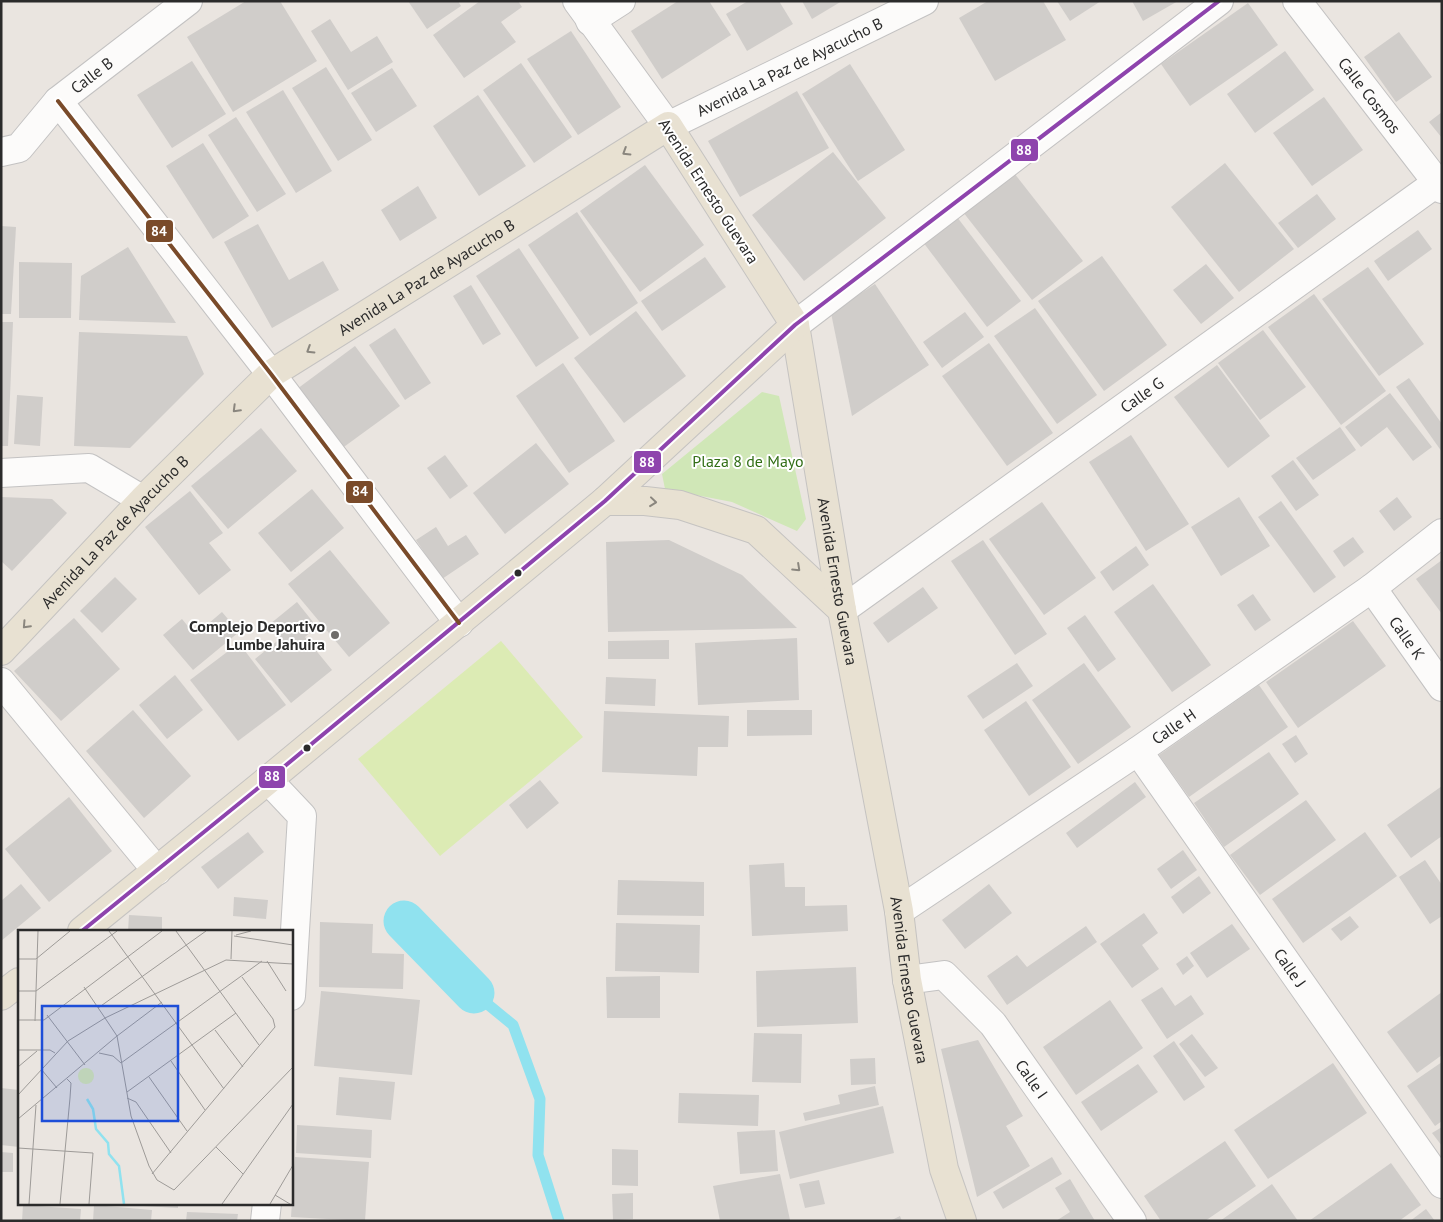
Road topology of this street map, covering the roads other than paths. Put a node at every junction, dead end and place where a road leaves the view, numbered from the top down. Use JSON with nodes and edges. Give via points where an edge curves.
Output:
{"nodes":[{"id":1,"x":188,"y":1,"type":"edge"},
{"id":2,"x":621,"y":1,"type":"edge"},
{"id":3,"x":924,"y":1,"type":"edge"},
{"id":4,"x":1219,"y":1,"type":"edge"},
{"id":5,"x":1298,"y":1,"type":"edge"},
{"id":6,"x":584,"y":11,"type":"edge"},
{"id":7,"x":58,"y":101,"type":"junction"},
{"id":8,"x":668,"y":126,"type":"junction"},
{"id":9,"x":1,"y":152,"type":"edge"},
{"id":10,"x":1440,"y":183,"type":"edge"},
{"id":11,"x":795,"y":325,"type":"junction"},
{"id":12,"x":271,"y":374,"type":"junction"},
{"id":13,"x":1,"y":473,"type":"edge"},
{"id":14,"x":143,"y":500,"type":"junction"},
{"id":15,"x":605,"y":501,"type":"junction"},
{"id":16,"x":1442,"y":534,"type":"edge"},
{"id":17,"x":1372,"y":588,"type":"junction"},
{"id":18,"x":842,"y":610,"type":"junction"},
{"id":19,"x":459,"y":622,"type":"junction"},
{"id":20,"x":1,"y":651,"type":"edge"},
{"id":21,"x":1,"y":682,"type":"edge"},
{"id":22,"x":1442,"y":687,"type":"edge"},
{"id":23,"x":1138,"y":751,"type":"junction"},
{"id":24,"x":268,"y":780,"type":"junction"},
{"id":25,"x":157,"y":871,"type":"junction"},
{"id":26,"x":899,"y":911,"type":"junction"},
{"id":27,"x":83,"y":930,"type":"edge"},
{"id":28,"x":292,"y":980,"type":"edge"},
{"id":29,"x":907,"y":980,"type":"junction"},
{"id":30,"x":18,"y":983,"type":"edge"},
{"id":31,"x":1,"y":996,"type":"edge"},
{"id":32,"x":1442,"y":1184,"type":"edge"},
{"id":33,"x":267,"y":1204,"type":"edge"},
{"id":34,"x":265,"y":1221,"type":"edge"},
{"id":35,"x":962,"y":1221,"type":"edge"},
{"id":36,"x":1132,"y":1221,"type":"edge"}],
"edges":[{"from":1,"to":7,"type":"street","name":"Calle B"},
{"from":2,"to":6,"type":"street"},
{"from":3,"to":8,"type":"street","name":"Avenida La Paz de Ayacucho B"},
{"from":4,"to":11,"type":"street"},
{"from":5,"to":10,"type":"street","name":"Calle Cosmos"},
{"from":6,"to":8,"type":"street","name":"Avenida Ernesto Guevara"},
{"from":7,"to":9,"type":"street","name":"Calle B","via":[[19,148]]},
{"from":7,"to":12,"type":"street"},
{"from":8,"to":11,"type":"main road","name":"Avenida Ernesto Guevara"},
{"from":8,"to":12,"type":"main road","name":"Avenida La Paz de Ayacucho B","one_way":true},
{"from":10,"to":18,"type":"street","name":"Calle G"},
{"from":11,"to":15,"type":"main road"},
{"from":11,"to":18,"type":"main road","name":"Avenida Ernesto Guevara"},
{"from":12,"to":14,"type":"main road","name":"Avenida La Paz de Ayacucho B","one_way":true},
{"from":12,"to":19,"type":"street"},
{"from":13,"to":14,"type":"street","via":[[89,468]]},
{"from":14,"to":20,"type":"main road","name":"Avenida La Paz de Ayacucho B","one_way":true},
{"from":15,"to":18,"type":"main road","one_way":true,"via":[[680,505],[756,530]]},
{"from":15,"to":19,"type":"main road"},
{"from":16,"to":17,"type":"street","name":"Calle H"},
{"from":17,"to":22,"type":"street","name":"Calle K"},
{"from":17,"to":23,"type":"street","name":"Calle H"},
{"from":18,"to":26,"type":"main road","name":"Avenida Ernesto Guevara"},
{"from":19,"to":24,"type":"main road"},
{"from":21,"to":25,"type":"street"},
{"from":23,"to":26,"type":"street","name":"Calle H"},
{"from":23,"to":32,"type":"street","name":"Calle J"},
{"from":24,"to":25,"type":"main road"},
{"from":24,"to":28,"type":"street","via":[[302,816]]},
{"from":25,"to":27,"type":"main road"},
{"from":26,"to":29,"type":"main road","name":"Avenida Ernesto Guevara"},
{"from":29,"to":35,"type":"main road","name":"Avenida Ernesto Guevara","via":[[944,1169]]},
{"from":29,"to":36,"type":"street","name":"Calle I","via":[[944,975],[993,1024]]},
{"from":30,"to":31,"type":"main road"},
{"from":33,"to":34,"type":"street"}]}
